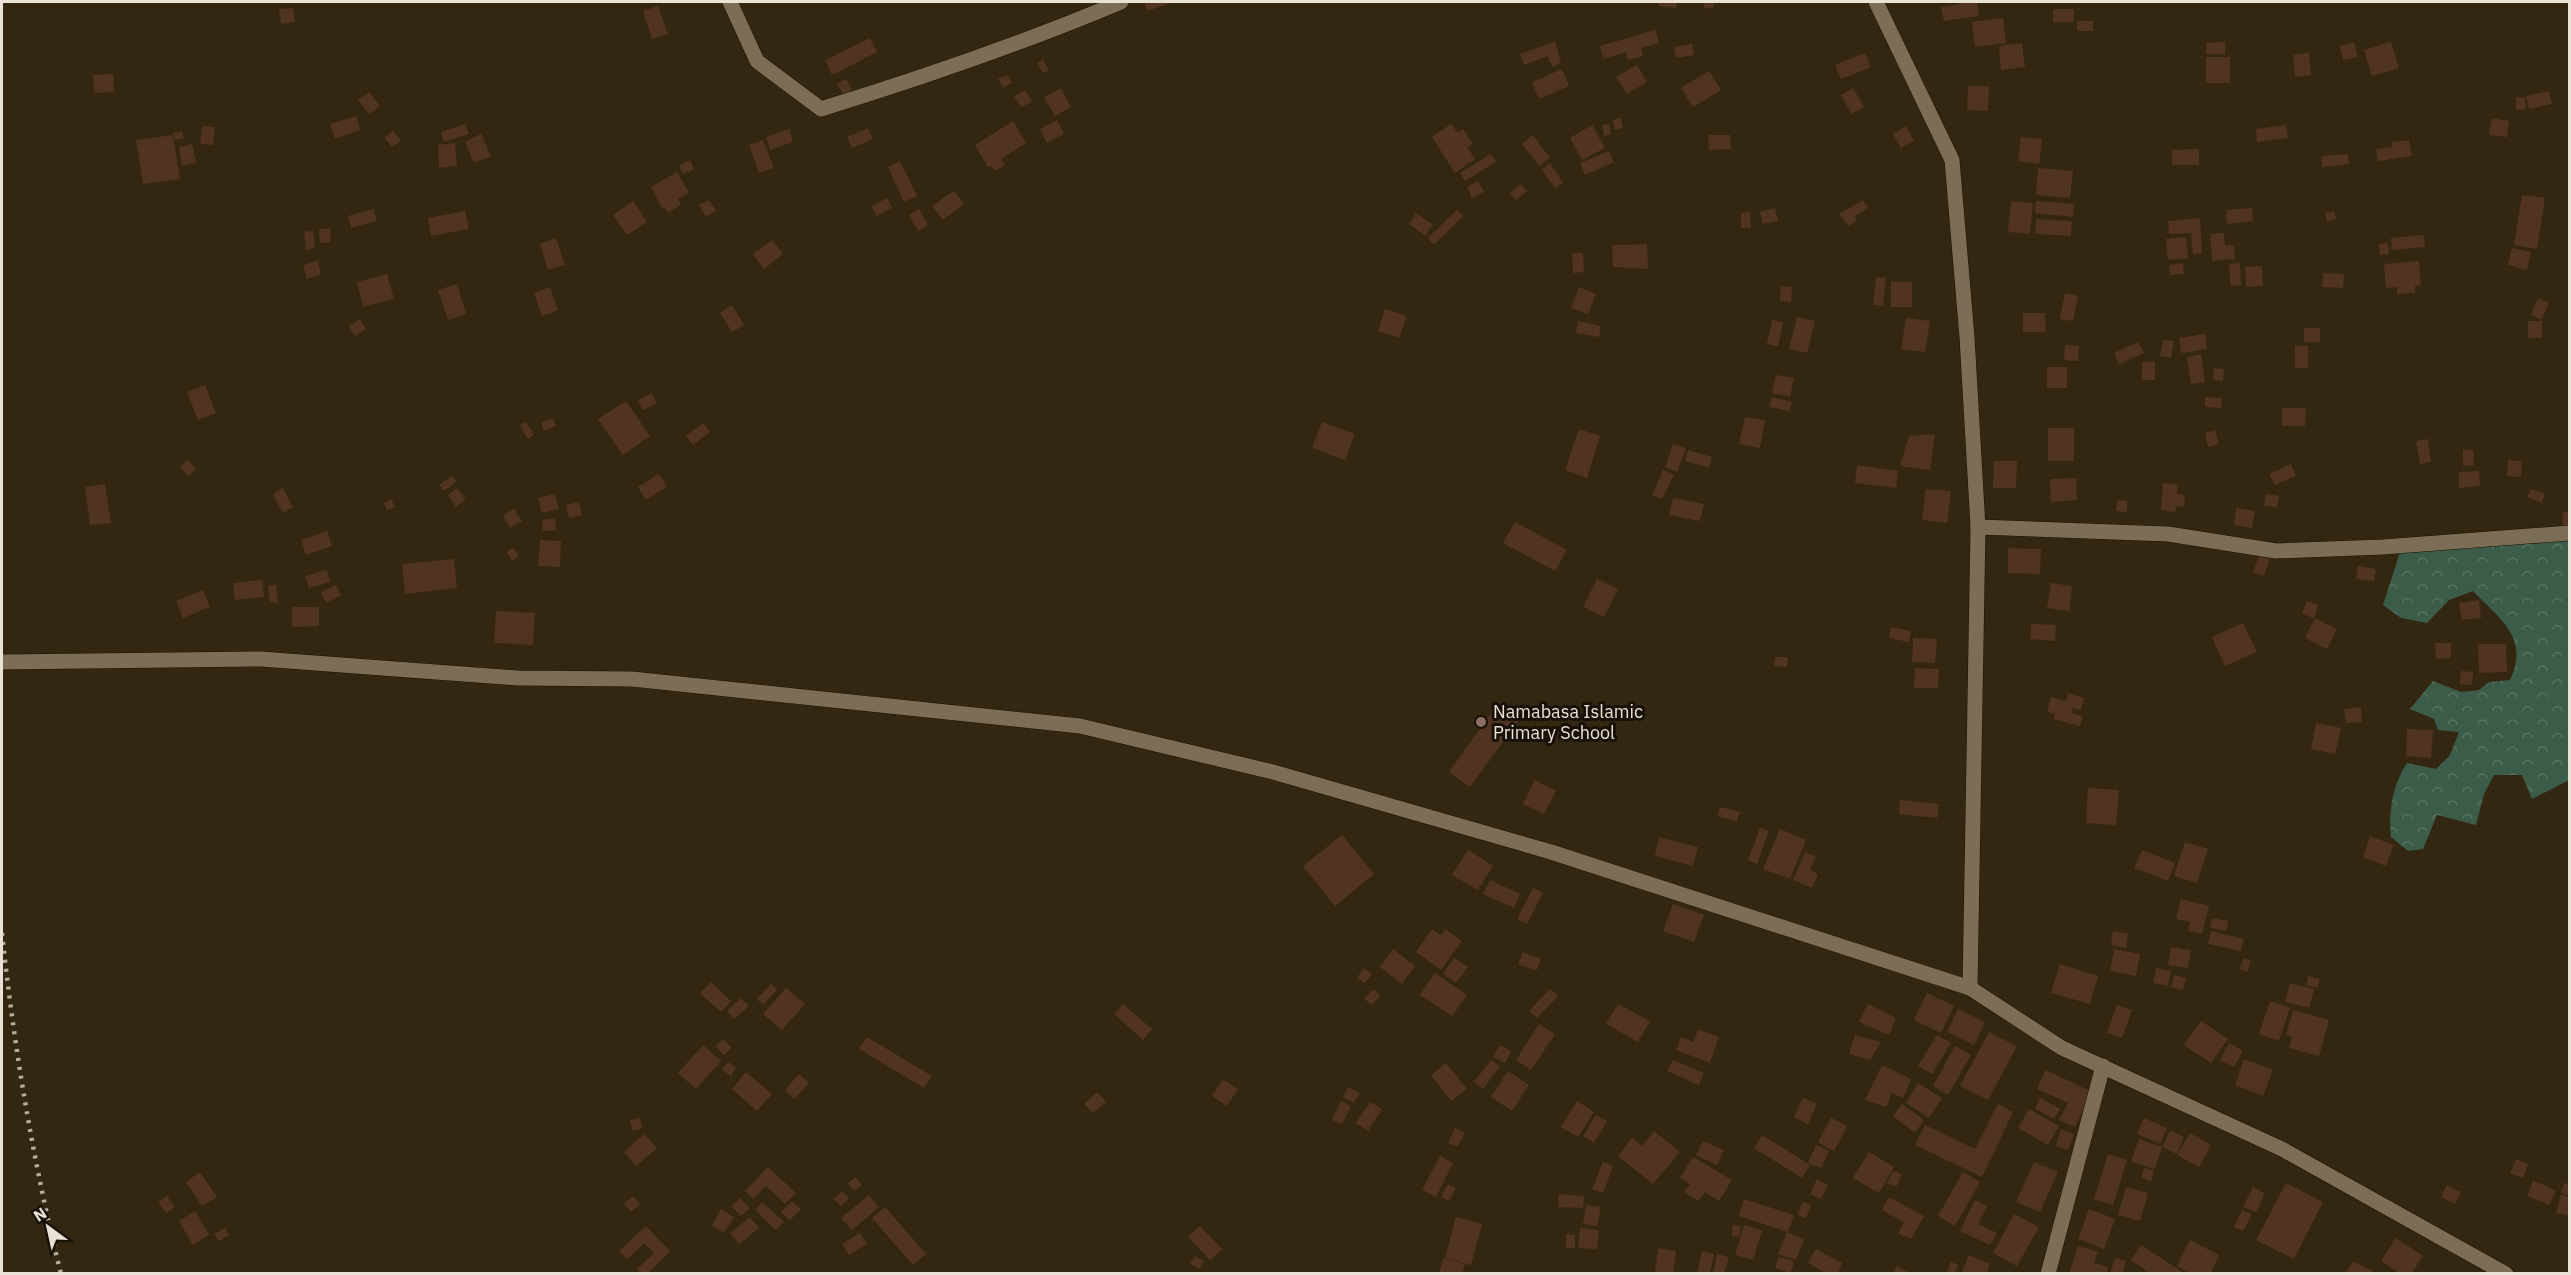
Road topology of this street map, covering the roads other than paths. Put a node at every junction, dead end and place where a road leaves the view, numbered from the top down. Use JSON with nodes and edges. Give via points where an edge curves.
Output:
{"nodes":[{"id":1,"x":730,"y":2,"type":"edge"},
{"id":2,"x":1121,"y":2,"type":"edge"},
{"id":3,"x":1876,"y":2,"type":"edge"},
{"id":4,"x":1978,"y":527,"type":"junction"},
{"id":5,"x":2570,"y":534,"type":"edge"},
{"id":6,"x":2,"y":662,"type":"edge"},
{"id":7,"x":1970,"y":988,"type":"junction"},
{"id":8,"x":2103,"y":1066,"type":"junction"},
{"id":9,"x":2048,"y":1274,"type":"edge"},
{"id":10,"x":2506,"y":1274,"type":"edge"}],
"edges":[{"from":1,"to":2,"type":"street","via":[[757,61],[821,109],[1041,35]]},
{"from":3,"to":4,"type":"street","via":[[1952,160]]},
{"from":4,"to":5,"type":"street","via":[[2168,534],[2276,551]]},
{"from":4,"to":7,"type":"street"},
{"from":6,"to":7,"type":"street","via":[[261,659],[518,678],[632,679],[1080,726],[1273,772],[1540,849]]},
{"from":7,"to":8,"type":"street","via":[[2062,1048]]},
{"from":8,"to":9,"type":"street"},
{"from":8,"to":10,"type":"street","via":[[2282,1149]]}]}
